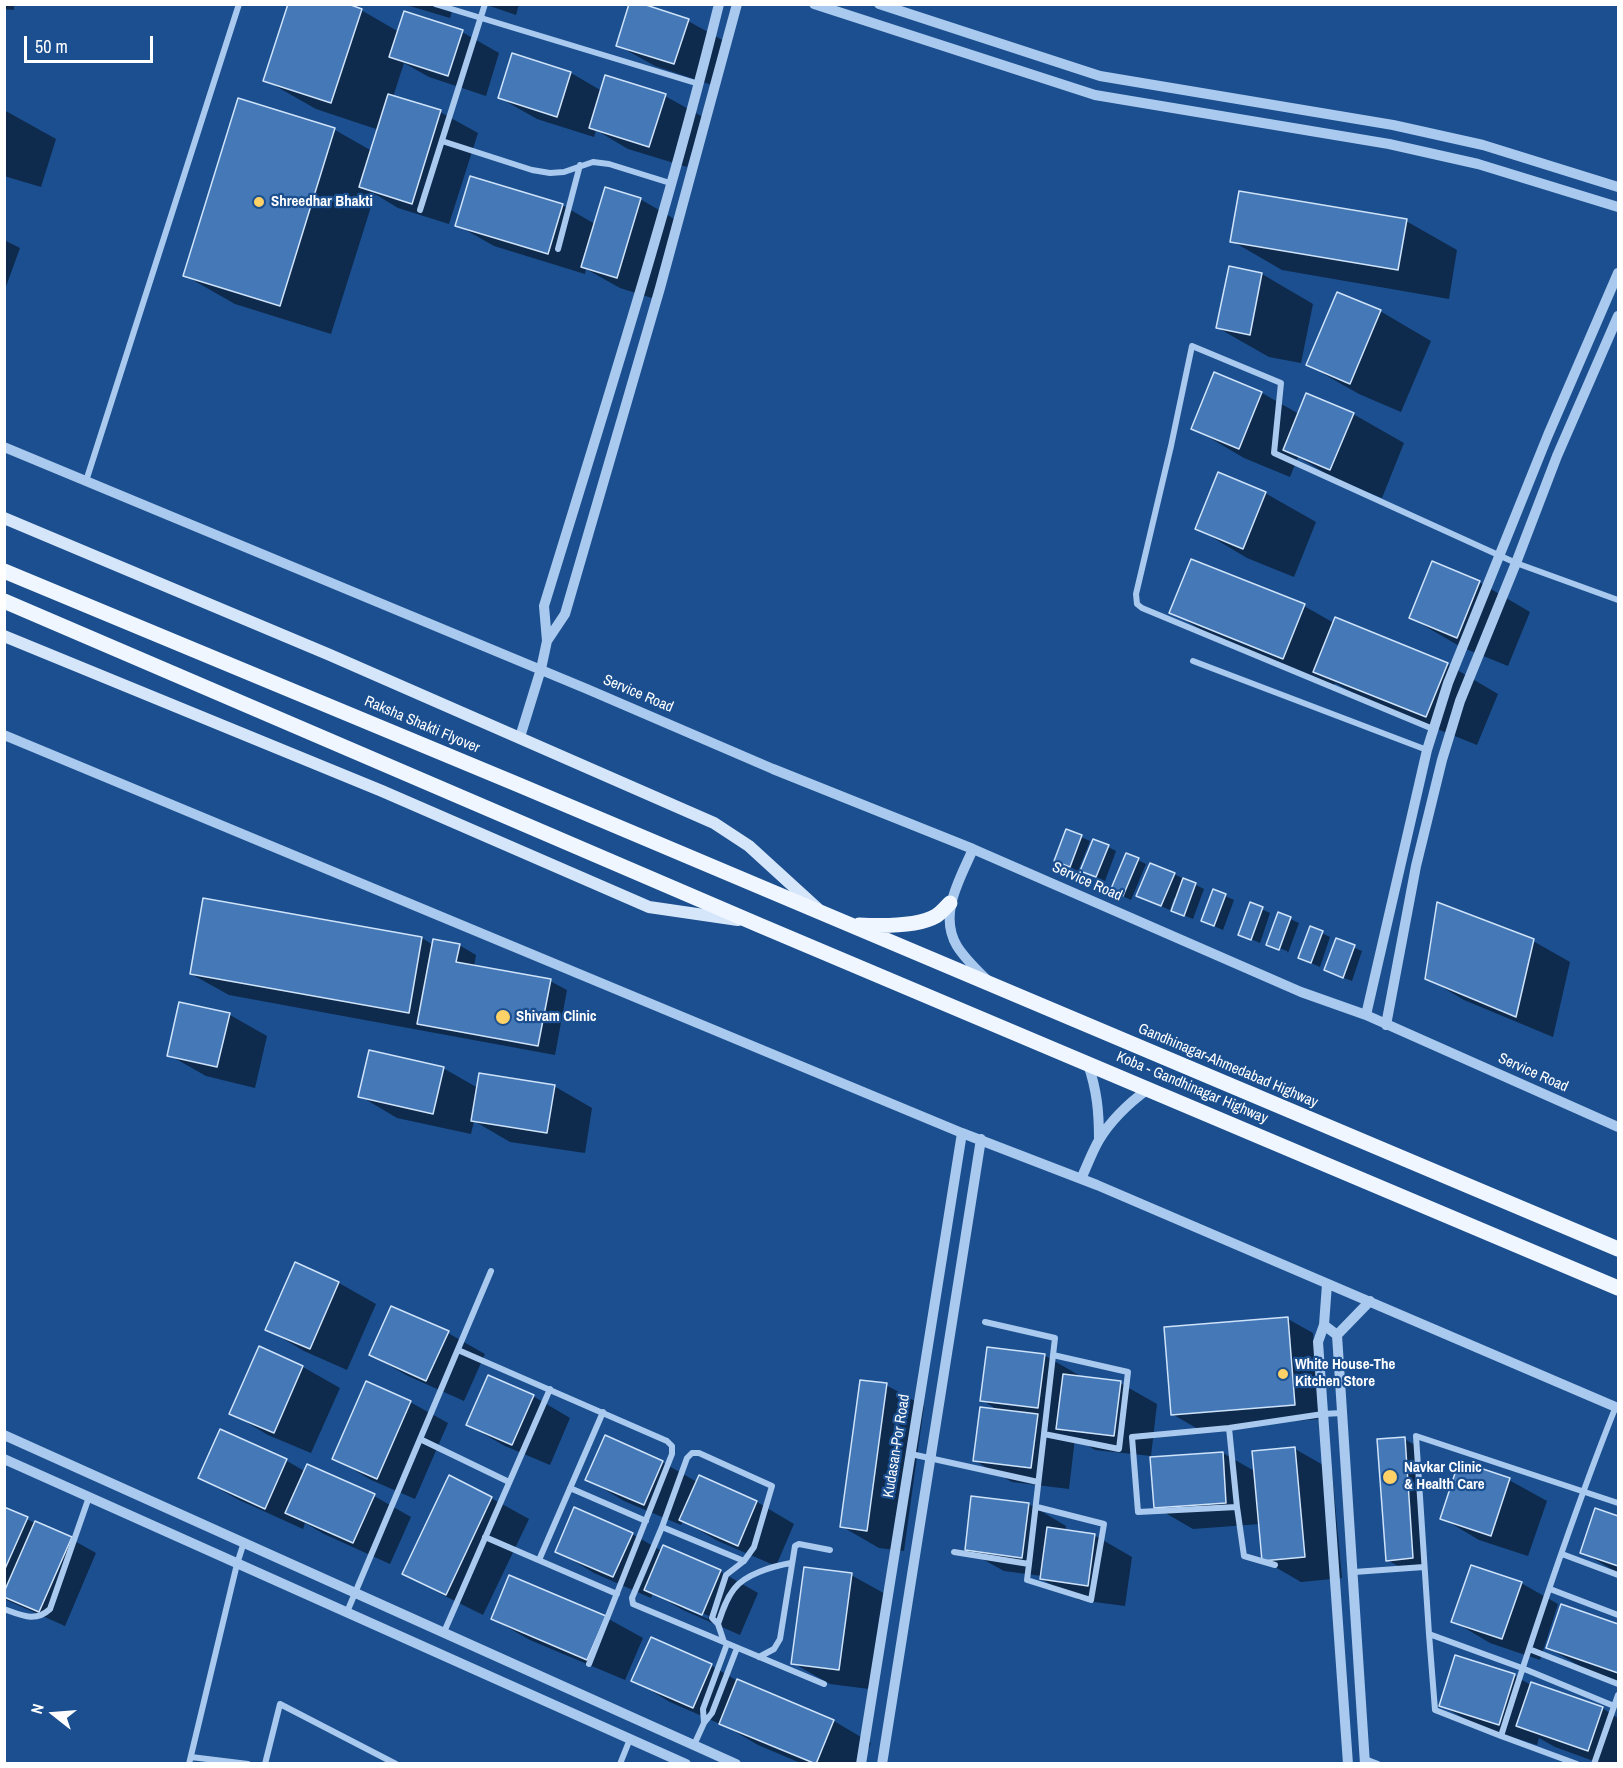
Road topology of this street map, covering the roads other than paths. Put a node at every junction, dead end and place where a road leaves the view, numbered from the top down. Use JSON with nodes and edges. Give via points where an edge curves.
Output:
{"nodes":[{"id":1,"x":239,"y":4,"type":"edge"},
{"id":2,"x":435,"y":4,"type":"edge"},
{"id":3,"x":485,"y":4,"type":"edge"},
{"id":4,"x":719,"y":4,"type":"edge"},
{"id":5,"x":737,"y":4,"type":"edge"},
{"id":6,"x":814,"y":4,"type":"edge"},
{"id":7,"x":879,"y":4,"type":"edge"},
{"id":8,"x":481,"y":18,"type":"junction"},
{"id":9,"x":699,"y":84,"type":"junction"},
{"id":10,"x":442,"y":141,"type":"junction"},
{"id":11,"x":580,"y":165,"type":"junction"},
{"id":12,"x":670,"y":183,"type":"junction"},
{"id":13,"x":1618,"y":188,"type":"edge"},
{"id":14,"x":1618,"y":207,"type":"edge"},
{"id":15,"x":420,"y":210,"type":"dead end"},
{"id":16,"x":558,"y":249,"type":"dead end"},
{"id":17,"x":1618,"y":273,"type":"edge"},
{"id":18,"x":1618,"y":316,"type":"edge"},
{"id":19,"x":4,"y":447,"type":"edge"},
{"id":20,"x":86,"y":481,"type":"junction"},
{"id":21,"x":4,"y":518,"type":"edge"},
{"id":22,"x":1500,"y":556,"type":"junction"},
{"id":23,"x":1516,"y":563,"type":"junction"},
{"id":24,"x":4,"y":571,"type":"edge"},
{"id":25,"x":1618,"y":600,"type":"edge"},
{"id":26,"x":4,"y":601,"type":"edge"},
{"id":27,"x":4,"y":636,"type":"edge"},
{"id":28,"x":547,"y":641,"type":"junction"},
{"id":29,"x":1193,"y":661,"type":"dead end"},
{"id":30,"x":541,"y":669,"type":"junction"},
{"id":31,"x":1433,"y":729,"type":"junction"},
{"id":32,"x":4,"y":735,"type":"edge"},
{"id":33,"x":520,"y":737,"type":"junction"},
{"id":34,"x":1427,"y":750,"type":"junction"},
{"id":35,"x":973,"y":849,"type":"junction"},
{"id":36,"x":1400,"y":861,"type":"junction"},
{"id":37,"x":1416,"y":866,"type":"junction"},
{"id":38,"x":950,"y":903,"type":"junction"},
{"id":39,"x":824,"y":915,"type":"junction"},
{"id":40,"x":751,"y":922,"type":"junction"},
{"id":41,"x":850,"y":925,"type":"junction"},
{"id":42,"x":992,"y":986,"type":"junction"},
{"id":43,"x":1366,"y":1015,"type":"junction"},
{"id":44,"x":1386,"y":1025,"type":"junction"},
{"id":45,"x":1088,"y":1064,"type":"junction"},
{"id":46,"x":1148,"y":1089,"type":"junction"},
{"id":47,"x":1618,"y":1127,"type":"edge"},
{"id":48,"x":962,"y":1133,"type":"junction"},
{"id":49,"x":981,"y":1139,"type":"junction"},
{"id":50,"x":1099,"y":1140,"type":"junction"},
{"id":51,"x":1081,"y":1179,"type":"junction"},
{"id":52,"x":1618,"y":1249,"type":"edge"},
{"id":53,"x":491,"y":1272,"type":"dead end"},
{"id":54,"x":1327,"y":1284,"type":"junction"},
{"id":55,"x":1618,"y":1288,"type":"edge"},
{"id":56,"x":936,"y":1293,"type":"junction"},
{"id":57,"x":956,"y":1297,"type":"junction"},
{"id":58,"x":1370,"y":1302,"type":"junction"},
{"id":59,"x":985,"y":1322,"type":"dead end"},
{"id":60,"x":1324,"y":1325,"type":"junction"},
{"id":61,"x":1337,"y":1335,"type":"junction"},
{"id":62,"x":458,"y":1350,"type":"junction"},
{"id":63,"x":1053,"y":1355,"type":"junction"},
{"id":64,"x":549,"y":1389,"type":"junction"},
{"id":65,"x":1617,"y":1407,"type":"edge"},
{"id":66,"x":603,"y":1412,"type":"junction"},
{"id":67,"x":1342,"y":1413,"type":"junction"},
{"id":68,"x":1323,"y":1414,"type":"junction"},
{"id":69,"x":1229,"y":1428,"type":"junction"},
{"id":70,"x":1044,"y":1434,"type":"junction"},
{"id":71,"x":4,"y":1435,"type":"edge"},
{"id":72,"x":420,"y":1439,"type":"junction"},
{"id":73,"x":911,"y":1454,"type":"junction"},
{"id":74,"x":930,"y":1457,"type":"junction"},
{"id":75,"x":4,"y":1459,"type":"edge"},
{"id":76,"x":509,"y":1482,"type":"junction"},
{"id":77,"x":1038,"y":1482,"type":"junction"},
{"id":78,"x":570,"y":1488,"type":"junction"},
{"id":79,"x":1584,"y":1491,"type":"junction"},
{"id":80,"x":89,"y":1497,"type":"junction"},
{"id":81,"x":1618,"y":1503,"type":"edge"},
{"id":82,"x":1037,"y":1507,"type":"junction"},
{"id":83,"x":1237,"y":1507,"type":"junction"},
{"id":84,"x":646,"y":1521,"type":"junction"},
{"id":85,"x":662,"y":1527,"type":"junction"},
{"id":86,"x":485,"y":1537,"type":"junction"},
{"id":87,"x":244,"y":1542,"type":"junction"},
{"id":88,"x":830,"y":1550,"type":"dead end"},
{"id":89,"x":954,"y":1552,"type":"dead end"},
{"id":90,"x":1562,"y":1554,"type":"junction"},
{"id":91,"x":539,"y":1560,"type":"junction"},
{"id":92,"x":744,"y":1561,"type":"junction"},
{"id":93,"x":791,"y":1563,"type":"junction"},
{"id":94,"x":237,"y":1564,"type":"junction"},
{"id":95,"x":1029,"y":1564,"type":"junction"},
{"id":96,"x":1275,"y":1565,"type":"dead end"},
{"id":97,"x":1424,"y":1567,"type":"junction"},
{"id":98,"x":1354,"y":1572,"type":"junction"},
{"id":99,"x":1618,"y":1575,"type":"edge"},
{"id":100,"x":1550,"y":1589,"type":"junction"},
{"id":101,"x":356,"y":1593,"type":"junction"},
{"id":102,"x":617,"y":1594,"type":"junction"},
{"id":103,"x":4,"y":1609,"type":"edge"},
{"id":104,"x":346,"y":1612,"type":"junction"},
{"id":105,"x":1618,"y":1615,"type":"edge"},
{"id":106,"x":718,"y":1624,"type":"junction"},
{"id":107,"x":444,"y":1632,"type":"junction"},
{"id":108,"x":1428,"y":1634,"type":"junction"},
{"id":109,"x":726,"y":1643,"type":"junction"},
{"id":110,"x":737,"y":1648,"type":"junction"},
{"id":111,"x":1529,"y":1649,"type":"junction"},
{"id":112,"x":759,"y":1657,"type":"junction"},
{"id":113,"x":590,"y":1664,"type":"dead end"},
{"id":114,"x":1522,"y":1668,"type":"junction"},
{"id":115,"x":824,"y":1684,"type":"dead end"},
{"id":116,"x":1618,"y":1684,"type":"edge"},
{"id":117,"x":1618,"y":1695,"type":"edge"},
{"id":118,"x":1614,"y":1706,"type":"junction"},
{"id":119,"x":704,"y":1723,"type":"junction"},
{"id":120,"x":1501,"y":1736,"type":"junction"},
{"id":121,"x":630,"y":1739,"type":"junction"},
{"id":122,"x":694,"y":1745,"type":"junction"},
{"id":123,"x":190,"y":1760,"type":"edge"},
{"id":124,"x":1365,"y":1761,"type":"edge"},
{"id":125,"x":248,"y":1764,"type":"edge"},
{"id":126,"x":265,"y":1764,"type":"edge"},
{"id":127,"x":396,"y":1764,"type":"edge"},
{"id":128,"x":621,"y":1764,"type":"edge"},
{"id":129,"x":686,"y":1764,"type":"edge"},
{"id":130,"x":736,"y":1764,"type":"edge"},
{"id":131,"x":861,"y":1764,"type":"edge"},
{"id":132,"x":882,"y":1764,"type":"edge"},
{"id":133,"x":1347,"y":1764,"type":"edge"},
{"id":134,"x":1377,"y":1764,"type":"edge"},
{"id":135,"x":1577,"y":1764,"type":"edge"},
{"id":136,"x":1594,"y":1764,"type":"edge"}],
"edges":[{"from":1,"to":20,"type":"street"},
{"from":2,"to":8,"type":"street"},
{"from":3,"to":8,"type":"street"},
{"from":4,"to":9,"type":"street"},
{"from":5,"to":28,"type":"street","via":[[565,614]]},
{"from":6,"to":14,"type":"street","via":[[1095,95],[1389,144],[1478,164]]},
{"from":7,"to":13,"type":"street","via":[[1100,76],[1404,128],[1483,146]]},
{"from":8,"to":9,"type":"street"},
{"from":8,"to":10,"type":"street"},
{"from":9,"to":12,"type":"street"},
{"from":10,"to":11,"type":"street","via":[[532,170],[564,172]]},
{"from":10,"to":15,"type":"street"},
{"from":11,"to":12,"type":"street","via":[[609,164]]},
{"from":11,"to":16,"type":"street"},
{"from":12,"to":28,"type":"street","via":[[544,606]]},
{"from":17,"to":22,"type":"street"},
{"from":18,"to":23,"type":"street"},
{"from":19,"to":20,"type":"street","name":"Service Road"},
{"from":20,"to":30,"type":"street","name":"Service Road"},
{"from":21,"to":33,"type":"main road"},
{"from":22,"to":23,"type":"street"},
{"from":22,"to":31,"type":"street"},
{"from":22,"to":31,"type":"street","via":[[1274,453],[1281,383],[1192,346],[1136,594],[1137,604]]},
{"from":23,"to":25,"type":"street"},
{"from":23,"to":37,"type":"street","via":[[1460,701]]},
{"from":24,"to":39,"type":"main road","name":"Raksha Shakti Flyover"},
{"from":26,"to":40,"type":"main road"},
{"from":27,"to":40,"type":"main road","via":[[382,791],[649,907]]},
{"from":28,"to":30,"type":"street"},
{"from":29,"to":34,"type":"street"},
{"from":30,"to":33,"type":"street"},
{"from":30,"to":35,"type":"street","name":"Service Road","via":[[773,769]]},
{"from":31,"to":34,"type":"street"},
{"from":32,"to":48,"type":"street"},
{"from":33,"to":39,"type":"main road","via":[[714,823],[749,846]]},
{"from":34,"to":36,"type":"street"},
{"from":35,"to":38,"type":"street"},
{"from":35,"to":43,"type":"street","name":"Service Road","via":[[1301,992]]},
{"from":36,"to":37,"type":"street"},
{"from":36,"to":43,"type":"street"},
{"from":37,"to":44,"type":"street"},
{"from":38,"to":41,"type":"main road","via":[[936,916],[917,922]]},
{"from":38,"to":42,"type":"street","via":[[949,919],[957,945]]},
{"from":39,"to":41,"type":"main road","name":"Gandhinagar-Ahmedabad Highway"},
{"from":40,"to":45,"type":"main road","name":"Koba - Gandhinagar Highway"},
{"from":41,"to":42,"type":"main road","name":"Gandhinagar-Ahmedabad Highway"},
{"from":42,"to":52,"type":"main road","name":"Gandhinagar-Ahmedabad Highway"},
{"from":43,"to":44,"type":"street","name":"Service Road"},
{"from":44,"to":47,"type":"street","name":"Service Road"},
{"from":45,"to":46,"type":"main road","name":"Koba - Gandhinagar Highway"},
{"from":45,"to":50,"type":"street","via":[[1096,1088]]},
{"from":46,"to":50,"type":"street","via":[[1118,1115]]},
{"from":46,"to":55,"type":"main road","name":"Koba - Gandhinagar Highway"},
{"from":48,"to":49,"type":"street"},
{"from":48,"to":56,"type":"street","name":"Kudasan-Por Road"},
{"from":49,"to":51,"type":"street"},
{"from":49,"to":57,"type":"street"},
{"from":50,"to":51,"type":"street"},
{"from":51,"to":54,"type":"street"},
{"from":53,"to":62,"type":"street"},
{"from":54,"to":58,"type":"street"},
{"from":54,"to":60,"type":"street"},
{"from":56,"to":57,"type":"street"},
{"from":56,"to":73,"type":"street","name":"Kudasan-Por Road"},
{"from":57,"to":74,"type":"street"},
{"from":58,"to":61,"type":"street"},
{"from":58,"to":65,"type":"street"},
{"from":59,"to":63,"type":"street","via":[[1055,1338]]},
{"from":60,"to":61,"type":"street"},
{"from":60,"to":68,"type":"street","via":[[1318,1342]]},
{"from":61,"to":67,"type":"street"},
{"from":62,"to":64,"type":"street"},
{"from":62,"to":72,"type":"street"},
{"from":63,"to":70,"type":"street"},
{"from":63,"to":70,"type":"street","via":[[1128,1372],[1119,1449]]},
{"from":64,"to":66,"type":"street"},
{"from":64,"to":76,"type":"street"},
{"from":65,"to":79,"type":"street"},
{"from":66,"to":78,"type":"street"},
{"from":66,"to":84,"type":"street","via":[[672,1446]]},
{"from":67,"to":68,"type":"street"},
{"from":67,"to":98,"type":"street"},
{"from":68,"to":69,"type":"street"},
{"from":68,"to":133,"type":"street"},
{"from":69,"to":83,"type":"street"},
{"from":69,"to":83,"type":"street","via":[[1132,1437],[1138,1512]]},
{"from":70,"to":77,"type":"street"},
{"from":71,"to":87,"type":"street"},
{"from":72,"to":76,"type":"street"},
{"from":72,"to":101,"type":"street"},
{"from":73,"to":74,"type":"street"},
{"from":73,"to":131,"type":"street","name":"Kudasan-Por Road"},
{"from":74,"to":77,"type":"street"},
{"from":74,"to":132,"type":"street"},
{"from":75,"to":80,"type":"street"},
{"from":76,"to":86,"type":"street"},
{"from":77,"to":82,"type":"street"},
{"from":78,"to":84,"type":"street"},
{"from":78,"to":91,"type":"street"},
{"from":79,"to":81,"type":"street"},
{"from":79,"to":90,"type":"street"},
{"from":79,"to":97,"type":"street","via":[[1416,1436]]},
{"from":80,"to":94,"type":"street"},
{"from":80,"to":103,"type":"street","via":[[50,1609],[28,1618]]},
{"from":82,"to":95,"type":"street"},
{"from":82,"to":95,"type":"street","via":[[1104,1524],[1091,1600],[1027,1580]]},
{"from":83,"to":96,"type":"street","via":[[1244,1556]]},
{"from":84,"to":102,"type":"street"},
{"from":85,"to":92,"type":"street"},
{"from":85,"to":92,"type":"street","via":[[687,1458],[692,1453],[699,1454],[772,1486],[754,1547]]},
{"from":85,"to":109,"type":"street","via":[[632,1598],[633,1604]]},
{"from":86,"to":91,"type":"street"},
{"from":86,"to":107,"type":"street"},
{"from":87,"to":94,"type":"street"},
{"from":87,"to":101,"type":"street"},
{"from":88,"to":93,"type":"street","via":[[799,1544]]},
{"from":89,"to":95,"type":"street"},
{"from":90,"to":99,"type":"street"},
{"from":90,"to":100,"type":"street"},
{"from":91,"to":102,"type":"street"},
{"from":92,"to":106,"type":"street","via":[[726,1575],[712,1618]]},
{"from":93,"to":106,"type":"street","via":[[759,1572],[735,1587]]},
{"from":93,"to":112,"type":"street","via":[[780,1639],[774,1649]]},
{"from":94,"to":104,"type":"street"},
{"from":94,"to":123,"type":"street"},
{"from":97,"to":98,"type":"street"},
{"from":97,"to":108,"type":"street"},
{"from":98,"to":124,"type":"street"},
{"from":100,"to":105,"type":"street"},
{"from":100,"to":111,"type":"street"},
{"from":101,"to":104,"type":"street"},
{"from":101,"to":107,"type":"street"},
{"from":102,"to":113,"type":"street"},
{"from":104,"to":121,"type":"street"},
{"from":106,"to":109,"type":"street"},
{"from":107,"to":122,"type":"street"},
{"from":108,"to":114,"type":"street"},
{"from":108,"to":120,"type":"street","via":[[1435,1710]]},
{"from":109,"to":110,"type":"street"},
{"from":109,"to":119,"type":"street","via":[[703,1709]]},
{"from":110,"to":112,"type":"street"},
{"from":110,"to":119,"type":"street","via":[[712,1713]]},
{"from":111,"to":114,"type":"street"},
{"from":111,"to":116,"type":"street"},
{"from":112,"to":115,"type":"street"},
{"from":114,"to":118,"type":"street"},
{"from":114,"to":120,"type":"street"},
{"from":117,"to":118,"type":"street"},
{"from":118,"to":136,"type":"street"},
{"from":119,"to":122,"type":"street"},
{"from":120,"to":135,"type":"street"},
{"from":121,"to":128,"type":"street"},
{"from":121,"to":129,"type":"street"},
{"from":122,"to":130,"type":"street"},
{"from":123,"to":125,"type":"street"},
{"from":124,"to":134,"type":"street"},
{"from":126,"to":127,"type":"street","via":[[280,1704]]}]}
